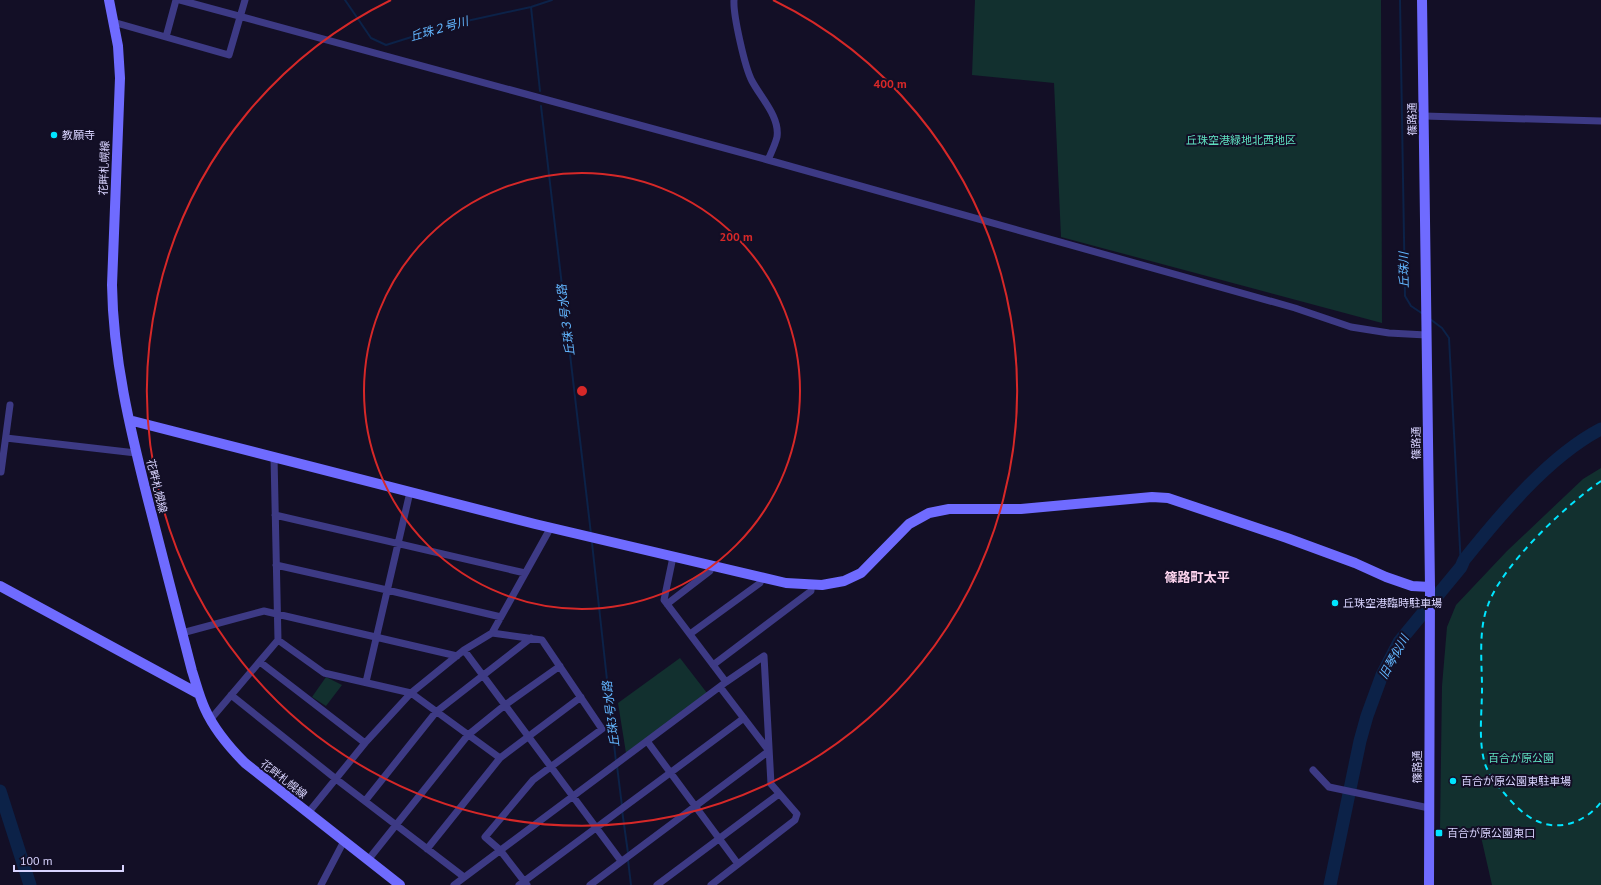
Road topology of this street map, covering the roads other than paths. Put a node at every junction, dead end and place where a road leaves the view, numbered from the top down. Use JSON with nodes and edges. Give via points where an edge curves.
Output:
{"nodes":[{"id":1,"x":109,"y":0,"type":"edge"},
{"id":2,"x":176,"y":0,"type":"edge"},
{"id":3,"x":180,"y":0,"type":"edge"},
{"id":4,"x":245,"y":0,"type":"edge"},
{"id":5,"x":734,"y":0,"type":"edge"},
{"id":6,"x":1422,"y":0,"type":"edge"},
{"id":7,"x":240,"y":17,"type":"junction"},
{"id":8,"x":113,"y":22,"type":"junction"},
{"id":9,"x":166,"y":37,"type":"junction"},
{"id":10,"x":1424,"y":116,"type":"junction"},
{"id":11,"x":1601,"y":121,"type":"edge"},
{"id":12,"x":768,"y":160,"type":"junction"},
{"id":13,"x":1426,"y":330,"type":"junction"},
{"id":14,"x":10,"y":405,"type":"dead end"},
{"id":15,"x":0,"y":417,"type":"edge"},
{"id":16,"x":8,"y":418,"type":"junction"},
{"id":17,"x":128,"y":420,"type":"junction"},
{"id":18,"x":6,"y":438,"type":"junction"},
{"id":19,"x":136,"y":453,"type":"junction"},
{"id":20,"x":2,"y":454,"type":"edge"},
{"id":21,"x":274,"y":457,"type":"junction"},
{"id":22,"x":1,"y":472,"type":"dead end"},
{"id":23,"x":410,"y":492,"type":"junction"},
{"id":24,"x":275,"y":515,"type":"junction"},
{"id":25,"x":551,"y":527,"type":"junction"},
{"id":26,"x":398,"y":544,"type":"junction"},
{"id":27,"x":673,"y":557,"type":"junction"},
{"id":28,"x":276,"y":565,"type":"junction"},
{"id":29,"x":712,"y":566,"type":"junction"},
{"id":30,"x":525,"y":573,"type":"junction"},
{"id":31,"x":762,"y":578,"type":"junction"},
{"id":32,"x":811,"y":585,"type":"junction"},
{"id":33,"x":0,"y":586,"type":"edge"},
{"id":34,"x":1430,"y":589,"type":"junction"},
{"id":35,"x":387,"y":590,"type":"junction"},
{"id":36,"x":667,"y":604,"type":"junction"},
{"id":37,"x":278,"y":613,"type":"junction"},
{"id":38,"x":501,"y":617,"type":"junction"},
{"id":39,"x":182,"y":633,"type":"junction"},
{"id":40,"x":492,"y":634,"type":"junction"},
{"id":41,"x":690,"y":634,"type":"junction"},
{"id":42,"x":376,"y":637,"type":"junction"},
{"id":43,"x":531,"y":638,"type":"junction"},
{"id":44,"x":278,"y":640,"type":"junction"},
{"id":45,"x":464,"y":650,"type":"junction"},
{"id":46,"x":457,"y":656,"type":"junction"},
{"id":47,"x":260,"y":662,"type":"junction"},
{"id":48,"x":713,"y":665,"type":"junction"},
{"id":49,"x":560,"y":666,"type":"junction"},
{"id":50,"x":483,"y":675,"type":"junction"},
{"id":51,"x":366,"y":682,"type":"junction"},
{"id":52,"x":723,"y":685,"type":"junction"},
{"id":53,"x":411,"y":693,"type":"junction"},
{"id":54,"x":199,"y":694,"type":"junction"},
{"id":55,"x":231,"y":695,"type":"junction"},
{"id":56,"x":581,"y":696,"type":"junction"},
{"id":57,"x":505,"y":705,"type":"junction"},
{"id":58,"x":436,"y":712,"type":"junction"},
{"id":59,"x":744,"y":718,"type":"junction"},
{"id":60,"x":210,"y":720,"type":"junction"},
{"id":61,"x":468,"y":735,"type":"junction"},
{"id":62,"x":528,"y":736,"type":"junction"},
{"id":63,"x":647,"y":741,"type":"junction"},
{"id":64,"x":365,"y":743,"type":"junction"},
{"id":65,"x":769,"y":751,"type":"junction"},
{"id":66,"x":500,"y":758,"type":"junction"},
{"id":67,"x":551,"y":766,"type":"junction"},
{"id":68,"x":1314,"y":770,"type":"dead end"},
{"id":69,"x":671,"y":772,"type":"junction"},
{"id":70,"x":336,"y":779,"type":"junction"},
{"id":71,"x":779,"y":794,"type":"junction"},
{"id":72,"x":574,"y":796,"type":"junction"},
{"id":73,"x":365,"y":801,"type":"junction"},
{"id":74,"x":695,"y":806,"type":"junction"},
{"id":75,"x":1429,"y":808,"type":"junction"},
{"id":76,"x":308,"y":813,"type":"junction"},
{"id":77,"x":396,"y":825,"type":"junction"},
{"id":78,"x":597,"y":827,"type":"junction"},
{"id":79,"x":719,"y":838,"type":"junction"},
{"id":80,"x":344,"y":841,"type":"junction"},
{"id":81,"x":427,"y":849,"type":"junction"},
{"id":82,"x":500,"y":850,"type":"junction"},
{"id":83,"x":626,"y":858,"type":"junction"},
{"id":84,"x":368,"y":860,"type":"junction"},
{"id":85,"x":738,"y":864,"type":"junction"},
{"id":86,"x":464,"y":877,"type":"junction"},
{"id":87,"x":523,"y":884,"type":"edge"},
{"id":88,"x":321,"y":885,"type":"edge"},
{"id":89,"x":400,"y":885,"type":"edge"},
{"id":90,"x":454,"y":885,"type":"edge"},
{"id":91,"x":590,"y":885,"type":"edge"},
{"id":92,"x":657,"y":885,"type":"edge"},
{"id":93,"x":711,"y":885,"type":"edge"},
{"id":94,"x":1429,"y":885,"type":"edge"}],
"edges":[{"from":1,"to":8,"type":"street","name":"花畔札幌線"},
{"from":2,"to":9,"type":"street"},
{"from":3,"to":7,"type":"street"},
{"from":4,"to":7,"type":"street"},
{"from":5,"to":12,"type":"street","via":[[744,57],[751,80],[768,105],[776,124],[777,136]]},
{"from":6,"to":10,"type":"street","name":"篠路通"},
{"from":7,"to":9,"type":"street","via":[[230,55]]},
{"from":7,"to":12,"type":"street"},
{"from":8,"to":9,"type":"street"},
{"from":8,"to":17,"type":"street","name":"花畔札幌線","via":[[120,78],[112,316]]},
{"from":10,"to":11,"type":"street"},
{"from":10,"to":13,"type":"street","name":"篠路通"},
{"from":12,"to":13,"type":"street","via":[[1280,303],[1352,326],[1389,334]]},
{"from":13,"to":34,"type":"street","name":"篠路通"},
{"from":14,"to":16,"type":"street"},
{"from":15,"to":16,"type":"street"},
{"from":16,"to":18,"type":"street"},
{"from":17,"to":19,"type":"street","name":"花畔札幌線"},
{"from":17,"to":21,"type":"street"},
{"from":18,"to":19,"type":"street"},
{"from":18,"to":20,"type":"street"},
{"from":19,"to":39,"type":"street","name":"花畔札幌線"},
{"from":20,"to":22,"type":"street"},
{"from":21,"to":23,"type":"street"},
{"from":21,"to":24,"type":"street"},
{"from":23,"to":25,"type":"street"},
{"from":23,"to":26,"type":"street"},
{"from":24,"to":26,"type":"street"},
{"from":24,"to":28,"type":"street"},
{"from":25,"to":27,"type":"street"},
{"from":25,"to":30,"type":"street"},
{"from":26,"to":30,"type":"street"},
{"from":26,"to":35,"type":"street"},
{"from":27,"to":29,"type":"street"},
{"from":27,"to":36,"type":"street","via":[[664,600]]},
{"from":28,"to":35,"type":"street"},
{"from":28,"to":37,"type":"street"},
{"from":29,"to":31,"type":"street"},
{"from":29,"to":36,"type":"street","via":[[710,571]]},
{"from":30,"to":38,"type":"street"},
{"from":31,"to":32,"type":"street","via":[[786,584]]},
{"from":31,"to":41,"type":"street","via":[[760,583]]},
{"from":32,"to":34,"type":"street","via":[[844,581],[861,573],[909,524],[929,513],[950,509],[1022,508],[1152,497],[1168,498],[1355,563],[1386,577]]},
{"from":32,"to":48,"type":"street","via":[[811,591]]},
{"from":33,"to":54,"type":"street"},
{"from":34,"to":75,"type":"street","name":"篠路通"},
{"from":35,"to":38,"type":"street"},
{"from":35,"to":42,"type":"street"},
{"from":36,"to":41,"type":"street"},
{"from":37,"to":39,"type":"street","via":[[264,611]]},
{"from":37,"to":42,"type":"street"},
{"from":37,"to":44,"type":"street"},
{"from":38,"to":40,"type":"street"},
{"from":39,"to":54,"type":"street","name":"花畔札幌線"},
{"from":40,"to":43,"type":"street"},
{"from":40,"to":45,"type":"street"},
{"from":41,"to":48,"type":"street"},
{"from":42,"to":46,"type":"street"},
{"from":42,"to":51,"type":"street"},
{"from":43,"to":49,"type":"street","via":[[542,640]]},
{"from":43,"to":50,"type":"street"},
{"from":44,"to":47,"type":"street"},
{"from":44,"to":51,"type":"street","via":[[324,673]]},
{"from":45,"to":46,"type":"street"},
{"from":45,"to":50,"type":"street"},
{"from":46,"to":53,"type":"street"},
{"from":47,"to":55,"type":"street"},
{"from":47,"to":64,"type":"street"},
{"from":48,"to":52,"type":"street"},
{"from":49,"to":56,"type":"street"},
{"from":49,"to":57,"type":"street"},
{"from":50,"to":57,"type":"street"},
{"from":50,"to":58,"type":"street"},
{"from":51,"to":53,"type":"street"},
{"from":52,"to":59,"type":"street"},
{"from":52,"to":63,"type":"street"},
{"from":52,"to":65,"type":"street","via":[[764,656]]},
{"from":53,"to":58,"type":"street"},
{"from":53,"to":64,"type":"street"},
{"from":54,"to":60,"type":"street","name":"花畔札幌線"},
{"from":55,"to":60,"type":"street"},
{"from":55,"to":70,"type":"street"},
{"from":56,"to":62,"type":"street"},
{"from":56,"to":67,"type":"street","via":[[602,729]]},
{"from":57,"to":61,"type":"street"},
{"from":57,"to":62,"type":"street"},
{"from":58,"to":61,"type":"street"},
{"from":58,"to":73,"type":"street"},
{"from":59,"to":65,"type":"street"},
{"from":59,"to":69,"type":"street"},
{"from":60,"to":76,"type":"street","name":"花畔札幌線","via":[[229,747],[245,763]]},
{"from":61,"to":66,"type":"street"},
{"from":61,"to":77,"type":"street"},
{"from":62,"to":66,"type":"street"},
{"from":62,"to":67,"type":"street"},
{"from":63,"to":69,"type":"street"},
{"from":63,"to":72,"type":"street"},
{"from":64,"to":70,"type":"street"},
{"from":65,"to":71,"type":"street","via":[[771,784]]},
{"from":65,"to":74,"type":"street"},
{"from":66,"to":81,"type":"street"},
{"from":67,"to":72,"type":"street"},
{"from":67,"to":82,"type":"street","via":[[533,780],[485,837]]},
{"from":68,"to":75,"type":"street","via":[[1329,787]]},
{"from":69,"to":74,"type":"street"},
{"from":69,"to":78,"type":"street"},
{"from":70,"to":73,"type":"street"},
{"from":70,"to":76,"type":"street"},
{"from":71,"to":79,"type":"street"},
{"from":71,"to":85,"type":"street","via":[[797,814],[795,820]]},
{"from":72,"to":78,"type":"street"},
{"from":72,"to":82,"type":"street"},
{"from":73,"to":77,"type":"street"},
{"from":74,"to":79,"type":"street"},
{"from":74,"to":83,"type":"street"},
{"from":75,"to":94,"type":"street","name":"篠路通"},
{"from":76,"to":80,"type":"street","name":"花畔札幌線"},
{"from":77,"to":81,"type":"street"},
{"from":77,"to":84,"type":"street"},
{"from":78,"to":83,"type":"street"},
{"from":78,"to":87,"type":"street"},
{"from":79,"to":85,"type":"street"},
{"from":79,"to":92,"type":"street"},
{"from":80,"to":84,"type":"street","name":"花畔札幌線"},
{"from":80,"to":88,"type":"street"},
{"from":81,"to":86,"type":"street"},
{"from":82,"to":86,"type":"street"},
{"from":82,"to":87,"type":"street"},
{"from":83,"to":91,"type":"street"},
{"from":84,"to":89,"type":"street","name":"花畔札幌線"},
{"from":85,"to":93,"type":"street"},
{"from":86,"to":90,"type":"street"}]}
